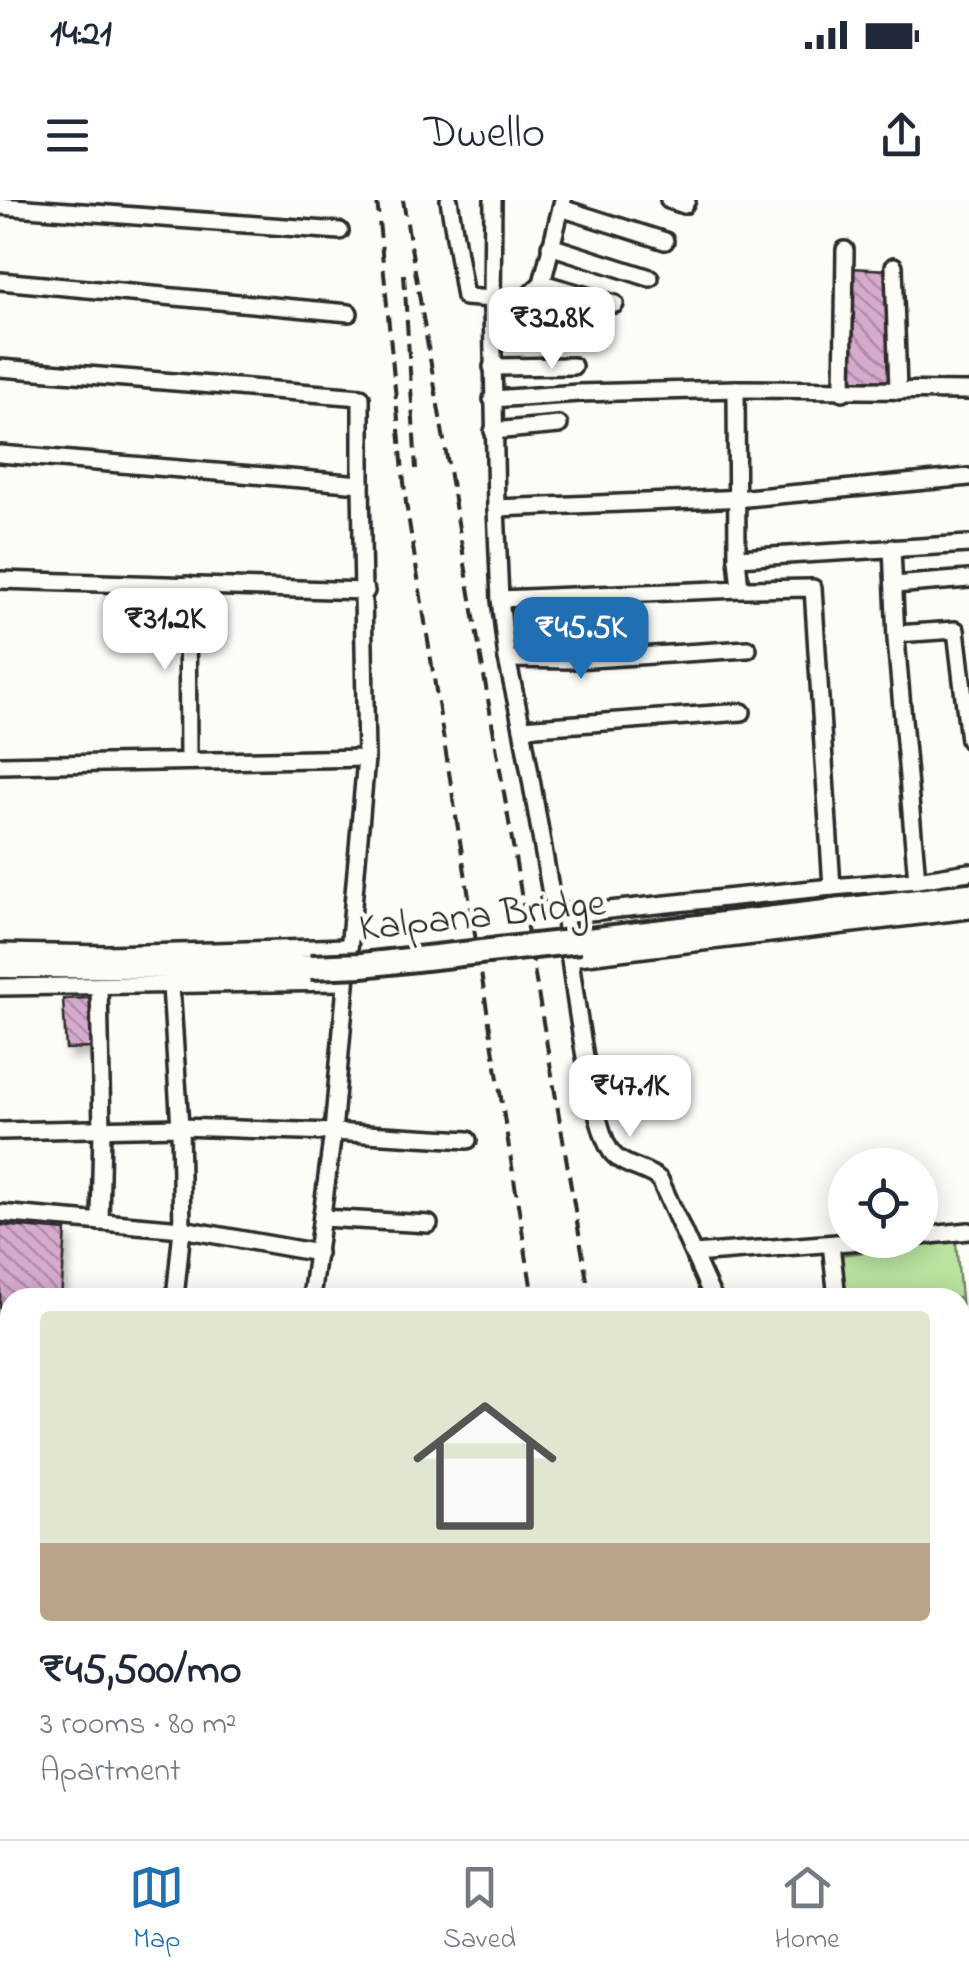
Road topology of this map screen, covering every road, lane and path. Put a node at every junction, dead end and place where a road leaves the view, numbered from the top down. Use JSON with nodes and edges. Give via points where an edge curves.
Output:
{"nodes":[{"id":1,"x":449,"y":200,"type":"edge"},
{"id":2,"x":494,"y":200,"type":"edge"},
{"id":3,"x":669,"y":200,"type":"edge"},
{"id":4,"x":686,"y":200,"type":"edge"},
{"id":5,"x":562,"y":204,"type":"edge"},
{"id":6,"x":0,"y":206,"type":"edge"},
{"id":7,"x":340,"y":232,"type":"dead end"},
{"id":8,"x":665,"y":241,"type":"dead end"},
{"id":9,"x":550,"y":246,"type":"junction"},
{"id":10,"x":845,"y":250,"type":"dead end"},
{"id":11,"x":894,"y":266,"type":"dead end"},
{"id":12,"x":650,"y":278,"type":"dead end"},
{"id":13,"x":0,"y":281,"type":"edge"},
{"id":14,"x":542,"y":282,"type":"junction"},
{"id":15,"x":492,"y":301,"type":"junction"},
{"id":16,"x":615,"y":304,"type":"dead end"},
{"id":17,"x":349,"y":313,"type":"dead end"},
{"id":18,"x":574,"y":366,"type":"dead end"},
{"id":19,"x":492,"y":367,"type":"junction"},
{"id":20,"x":0,"y":368,"type":"edge"},
{"id":21,"x":736,"y":389,"type":"junction"},
{"id":22,"x":969,"y":391,"type":"edge"},
{"id":23,"x":843,"y":392,"type":"junction"},
{"id":24,"x":898,"y":392,"type":"junction"},
{"id":25,"x":492,"y":399,"type":"junction"},
{"id":26,"x":559,"y":425,"type":"dead end"},
{"id":27,"x":493,"y":431,"type":"junction"},
{"id":28,"x":0,"y":454,"type":"edge"},
{"id":29,"x":969,"y":477,"type":"edge"},
{"id":30,"x":361,"y":484,"type":"junction"},
{"id":31,"x":737,"y":498,"type":"junction"},
{"id":32,"x":496,"y":508,"type":"junction"},
{"id":33,"x":969,"y":544,"type":"edge"},
{"id":34,"x":892,"y":548,"type":"junction"},
{"id":35,"x":737,"y":558,"type":"junction"},
{"id":36,"x":969,"y":578,"type":"edge"},
{"id":37,"x":0,"y":580,"type":"edge"},
{"id":38,"x":187,"y":585,"type":"junction"},
{"id":39,"x":894,"y":585,"type":"junction"},
{"id":40,"x":740,"y":589,"type":"junction"},
{"id":41,"x":366,"y":591,"type":"junction"},
{"id":42,"x":500,"y":599,"type":"junction"},
{"id":43,"x":963,"y":630,"type":"edge"},
{"id":44,"x":896,"y":634,"type":"junction"},
{"id":45,"x":748,"y":649,"type":"dead end"},
{"id":46,"x":506,"y":659,"type":"junction"},
{"id":47,"x":742,"y":712,"type":"dead end"},
{"id":48,"x":522,"y":728,"type":"junction"},
{"id":49,"x":969,"y":740,"type":"edge"},
{"id":50,"x":366,"y":758,"type":"junction"},
{"id":51,"x":188,"y":761,"type":"junction"},
{"id":52,"x":0,"y":765,"type":"edge"},
{"id":53,"x":969,"y":872,"type":"edge"},
{"id":54,"x":917,"y":880,"type":"junction"},
{"id":55,"x":832,"y":888,"type":"junction"},
{"id":56,"x":969,"y":895,"type":"edge"},
{"id":57,"x":969,"y":910,"type":"edge"},
{"id":58,"x":564,"y":912,"type":"junction"},
{"id":59,"x":348,"y":947,"type":"junction"},
{"id":60,"x":575,"y":950,"type":"junction"},
{"id":61,"x":0,"y":952,"type":"edge"},
{"id":62,"x":0,"y":966,"type":"edge"},
{"id":63,"x":345,"y":982,"type":"junction"},
{"id":64,"x":171,"y":986,"type":"junction"},
{"id":65,"x":0,"y":987,"type":"edge"},
{"id":66,"x":100,"y":987,"type":"junction"},
{"id":67,"x":180,"y":1126,"type":"junction"},
{"id":68,"x":0,"y":1130,"type":"edge"},
{"id":69,"x":102,"y":1130,"type":"junction"},
{"id":70,"x":333,"y":1132,"type":"junction"},
{"id":71,"x":468,"y":1140,"type":"dead end"},
{"id":72,"x":0,"y":1214,"type":"edge"},
{"id":73,"x":322,"y":1218,"type":"junction"},
{"id":74,"x":100,"y":1222,"type":"junction"},
{"id":75,"x":428,"y":1224,"type":"dead end"},
{"id":76,"x":182,"y":1229,"type":"junction"},
{"id":77,"x":969,"y":1230,"type":"edge"},
{"id":78,"x":938,"y":1234,"type":"edge"},
{"id":79,"x":828,"y":1244,"type":"edge"},
{"id":80,"x":318,"y":1252,"type":"junction"},
{"id":81,"x":694,"y":1254,"type":"junction"},
{"id":82,"x":833,"y":1258,"type":"edge"},
{"id":83,"x":176,"y":1288,"type":"edge"},
{"id":84,"x":313,"y":1288,"type":"edge"},
{"id":85,"x":709,"y":1288,"type":"edge"},
{"id":86,"x":836,"y":1288,"type":"edge"}],
"edges":[{"from":1,"to":15,"type":"street","via":[[464,297]]},
{"from":2,"to":15,"type":"street"},
{"from":3,"to":4,"type":"street"},
{"from":5,"to":8,"type":"street"},
{"from":5,"to":9,"type":"street"},
{"from":6,"to":7,"type":"street"},
{"from":9,"to":12,"type":"street"},
{"from":9,"to":14,"type":"street"},
{"from":10,"to":23,"type":"street"},
{"from":11,"to":24,"type":"street"},
{"from":13,"to":17,"type":"street"},
{"from":14,"to":15,"type":"street","via":[[526,298]]},
{"from":14,"to":16,"type":"street"},
{"from":15,"to":19,"type":"street"},
{"from":18,"to":19,"type":"street"},
{"from":19,"to":25,"type":"street"},
{"from":20,"to":30,"type":"street","via":[[361,397]]},
{"from":21,"to":23,"type":"street"},
{"from":21,"to":25,"type":"street"},
{"from":21,"to":31,"type":"street"},
{"from":22,"to":24,"type":"street"},
{"from":23,"to":24,"type":"street"},
{"from":25,"to":27,"type":"street"},
{"from":26,"to":27,"type":"street"},
{"from":27,"to":32,"type":"street"},
{"from":28,"to":30,"type":"street"},
{"from":29,"to":31,"type":"street"},
{"from":30,"to":41,"type":"street"},
{"from":31,"to":32,"type":"street"},
{"from":31,"to":35,"type":"street"},
{"from":32,"to":42,"type":"street"},
{"from":33,"to":34,"type":"street"},
{"from":34,"to":35,"type":"street"},
{"from":34,"to":39,"type":"street"},
{"from":35,"to":40,"type":"street"},
{"from":36,"to":39,"type":"street"},
{"from":37,"to":38,"type":"street"},
{"from":38,"to":41,"type":"street"},
{"from":38,"to":51,"type":"street"},
{"from":39,"to":44,"type":"street"},
{"from":40,"to":42,"type":"street"},
{"from":40,"to":55,"type":"street","via":[[813,588]]},
{"from":41,"to":50,"type":"street"},
{"from":42,"to":46,"type":"street"},
{"from":43,"to":44,"type":"street"},
{"from":43,"to":49,"type":"street"},
{"from":44,"to":54,"type":"street"},
{"from":45,"to":46,"type":"street"},
{"from":46,"to":48,"type":"street"},
{"from":47,"to":48,"type":"street"},
{"from":48,"to":58,"type":"street","via":[[553,903]]},
{"from":50,"to":51,"type":"street"},
{"from":50,"to":59,"type":"street"},
{"from":51,"to":52,"type":"street"},
{"from":53,"to":54,"type":"street"},
{"from":54,"to":55,"type":"street"},
{"from":55,"to":58,"type":"street"},
{"from":56,"to":60,"type":"main road","name":"Kalpana Bridge"},
{"from":57,"to":60,"type":"street"},
{"from":58,"to":60,"type":"street"},
{"from":59,"to":61,"type":"street"},
{"from":59,"to":63,"type":"street"},
{"from":60,"to":62,"type":"main road","name":"Kalpana Bridge","bridge":true,"via":[[310,968]]},
{"from":60,"to":81,"type":"street","via":[[596,1112],[607,1145],[614,1156],[660,1180]]},
{"from":63,"to":64,"type":"street"},
{"from":63,"to":70,"type":"street"},
{"from":64,"to":66,"type":"street"},
{"from":64,"to":67,"type":"street"},
{"from":65,"to":66,"type":"street"},
{"from":66,"to":69,"type":"street"},
{"from":67,"to":69,"type":"street"},
{"from":67,"to":70,"type":"street"},
{"from":67,"to":76,"type":"street"},
{"from":68,"to":69,"type":"street"},
{"from":69,"to":74,"type":"street"},
{"from":70,"to":71,"type":"street"},
{"from":70,"to":73,"type":"street"},
{"from":72,"to":74,"type":"street"},
{"from":73,"to":75,"type":"street"},
{"from":73,"to":80,"type":"street"},
{"from":74,"to":76,"type":"street"},
{"from":76,"to":80,"type":"street"},
{"from":76,"to":83,"type":"street"},
{"from":77,"to":78,"type":"street"},
{"from":79,"to":81,"type":"street"},
{"from":80,"to":84,"type":"street"},
{"from":81,"to":85,"type":"street"},
{"from":82,"to":86,"type":"street"}]}
